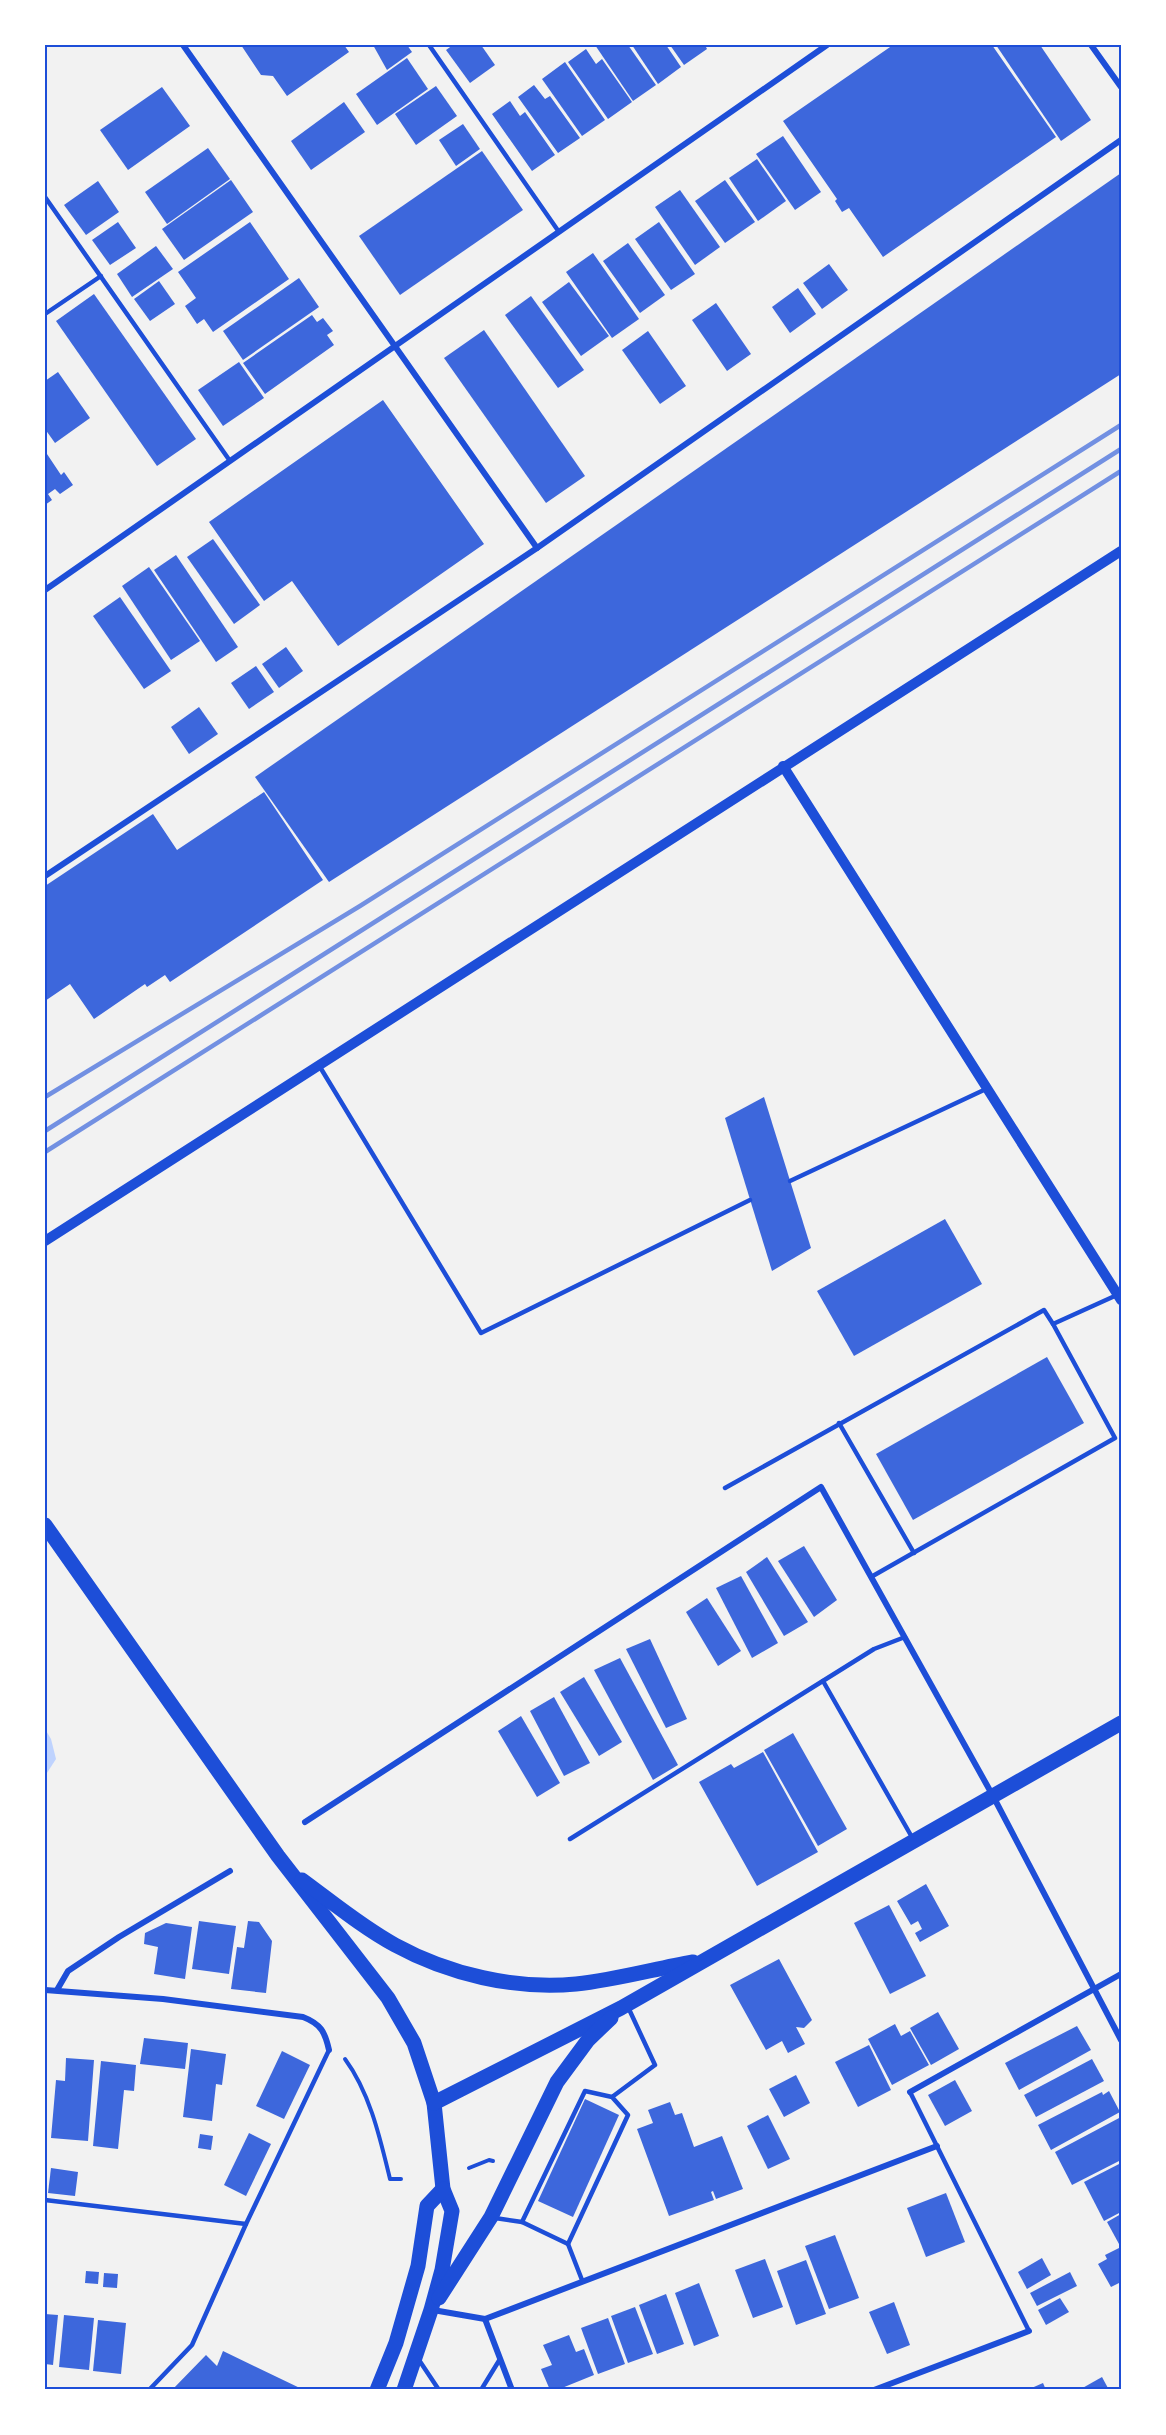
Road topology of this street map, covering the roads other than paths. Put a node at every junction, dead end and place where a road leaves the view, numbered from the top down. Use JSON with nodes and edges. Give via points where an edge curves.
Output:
{"nodes":[{"id":1,"x":183,"y":45,"type":"edge"},
{"id":2,"x":429,"y":45,"type":"edge"},
{"id":3,"x":827,"y":45,"type":"edge"},
{"id":4,"x":1091,"y":45,"type":"edge"},
{"id":5,"x":1121,"y":87,"type":"edge"},
{"id":6,"x":1121,"y":140,"type":"edge"},
{"id":7,"x":45,"y":197,"type":"edge"},
{"id":8,"x":559,"y":232,"type":"junction"},
{"id":9,"x":100,"y":276,"type":"junction"},
{"id":10,"x":45,"y":314,"type":"edge"},
{"id":11,"x":395,"y":346,"type":"junction"},
{"id":12,"x":230,"y":461,"type":"junction"},
{"id":13,"x":537,"y":548,"type":"junction"},
{"id":14,"x":1121,"y":551,"type":"edge"},
{"id":15,"x":45,"y":590,"type":"edge"},
{"id":16,"x":783,"y":766,"type":"junction"},
{"id":17,"x":45,"y":876,"type":"edge"},
{"id":18,"x":319,"y":1065,"type":"junction"},
{"id":19,"x":987,"y":1088,"type":"junction"},
{"id":20,"x":790,"y":1180,"type":"dead end"},
{"id":21,"x":750,"y":1200,"type":"dead end"},
{"id":22,"x":45,"y":1241,"type":"edge"},
{"id":23,"x":1120,"y":1296,"type":"edge"},
{"id":24,"x":1053,"y":1324,"type":"junction"},
{"id":25,"x":839,"y":1423,"type":"junction"},
{"id":26,"x":725,"y":1488,"type":"dead end"},
{"id":27,"x":45,"y":1525,"type":"edge"},
{"id":28,"x":914,"y":1553,"type":"junction"},
{"id":29,"x":871,"y":1577,"type":"junction"},
{"id":30,"x":905,"y":1637,"type":"junction"},
{"id":31,"x":823,"y":1681,"type":"junction"},
{"id":32,"x":1121,"y":1723,"type":"edge"},
{"id":33,"x":993,"y":1796,"type":"junction"},
{"id":34,"x":305,"y":1822,"type":"dead end"},
{"id":35,"x":570,"y":1839,"type":"dead end"},
{"id":36,"x":915,"y":1841,"type":"junction"},
{"id":37,"x":289,"y":1870,"type":"junction"},
{"id":38,"x":230,"y":1871,"type":"dead end"},
{"id":39,"x":704,"y":1960,"type":"junction"},
{"id":40,"x":1121,"y":1974,"type":"edge"},
{"id":41,"x":1094,"y":1989,"type":"junction"},
{"id":42,"x":45,"y":1990,"type":"edge"},
{"id":43,"x":57,"y":1990,"type":"junction"},
{"id":44,"x":624,"y":2006,"type":"junction"},
{"id":45,"x":1121,"y":2040,"type":"edge"},
{"id":46,"x":329,"y":2050,"type":"joint"},
{"id":47,"x":910,"y":2092,"type":"joint"},
{"id":48,"x":612,"y":2097,"type":"junction"},
{"id":49,"x":434,"y":2103,"type":"junction"},
{"id":50,"x":937,"y":2145,"type":"junction"},
{"id":51,"x":443,"y":2189,"type":"junction"},
{"id":52,"x":45,"y":2200,"type":"edge"},
{"id":53,"x":491,"y":2217,"type":"junction"},
{"id":54,"x":522,"y":2222,"type":"junction"},
{"id":55,"x":246,"y":2224,"type":"junction"},
{"id":56,"x":568,"y":2244,"type":"junction"},
{"id":57,"x":582,"y":2280,"type":"junction"},
{"id":58,"x":431,"y":2310,"type":"junction"},
{"id":59,"x":485,"y":2319,"type":"junction"},
{"id":60,"x":1029,"y":2331,"type":"joint"},
{"id":61,"x":417,"y":2357,"type":"junction"},
{"id":62,"x":500,"y":2359,"type":"junction"},
{"id":63,"x":149,"y":2390,"type":"edge"},
{"id":64,"x":378,"y":2390,"type":"edge"},
{"id":65,"x":404,"y":2390,"type":"edge"},
{"id":66,"x":439,"y":2390,"type":"edge"},
{"id":67,"x":481,"y":2390,"type":"edge"},
{"id":68,"x":512,"y":2390,"type":"edge"},
{"id":69,"x":873,"y":2390,"type":"edge"}],
"edges":[{"from":1,"to":11,"type":"street"},
{"from":2,"to":8,"type":"lane"},
{"from":3,"to":8,"type":"street"},
{"from":4,"to":5,"type":"street"},
{"from":6,"to":13,"type":"street"},
{"from":7,"to":9,"type":"lane"},
{"from":8,"to":11,"type":"street"},
{"from":9,"to":10,"type":"lane"},
{"from":9,"to":12,"type":"lane"},
{"from":11,"to":12,"type":"street"},
{"from":11,"to":13,"type":"street"},
{"from":12,"to":15,"type":"street"},
{"from":13,"to":17,"type":"street"},
{"from":14,"to":16,"type":"street"},
{"from":16,"to":18,"type":"street"},
{"from":16,"to":19,"type":"street"},
{"from":18,"to":21,"type":"lane","via":[[481,1333]]},
{"from":18,"to":22,"type":"street"},
{"from":19,"to":20,"type":"lane"},
{"from":19,"to":23,"type":"street"},
{"from":23,"to":24,"type":"lane"},
{"from":24,"to":25,"type":"lane","via":[[1044,1310]]},
{"from":24,"to":28,"type":"lane","via":[[1115,1438]]},
{"from":25,"to":26,"type":"lane"},
{"from":25,"to":28,"type":"lane"},
{"from":27,"to":37,"type":"main road"},
{"from":28,"to":29,"type":"lane"},
{"from":29,"to":30,"type":"street"},
{"from":29,"to":34,"type":"street","via":[[820,1487]]},
{"from":30,"to":31,"type":"lane","via":[[874,1650]]},
{"from":30,"to":33,"type":"street"},
{"from":31,"to":35,"type":"lane"},
{"from":31,"to":36,"type":"lane"},
{"from":32,"to":33,"type":"main road"},
{"from":33,"to":36,"type":"main road"},
{"from":33,"to":41,"type":"street"},
{"from":36,"to":39,"type":"main road"},
{"from":37,"to":39,"type":"main road","via":[[395,1945],[483,1977],[512,1983],[576,1984]]},
{"from":37,"to":49,"type":"main road","via":[[402,2021],[414,2043]]},
{"from":38,"to":43,"type":"street","via":[[68,1971]]},
{"from":39,"to":44,"type":"main road"},
{"from":40,"to":41,"type":"street"},
{"from":41,"to":45,"type":"street"},
{"from":41,"to":47,"type":"street"},
{"from":42,"to":43,"type":"street"},
{"from":43,"to":46,"type":"street","via":[[303,2017],[316,2022],[326,2034]]},
{"from":44,"to":48,"type":"lane","via":[[655,2065]]},
{"from":44,"to":49,"type":"main road"},
{"from":44,"to":53,"type":"main road","via":[[588,2040],[557,2082]]},
{"from":46,"to":55,"type":"lane"},
{"from":47,"to":50,"type":"lane"},
{"from":48,"to":54,"type":"lane","via":[[585,2091]]},
{"from":48,"to":56,"type":"lane","via":[[628,2115]]},
{"from":49,"to":51,"type":"main road"},
{"from":50,"to":57,"type":"street"},
{"from":50,"to":60,"type":"lane"},
{"from":51,"to":58,"type":"main road","via":[[452,2211]]},
{"from":51,"to":64,"type":"main road","via":[[427,2206],[418,2266]]},
{"from":52,"to":55,"type":"lane"},
{"from":53,"to":54,"type":"lane"},
{"from":53,"to":58,"type":"main road"},
{"from":54,"to":56,"type":"lane"},
{"from":55,"to":63,"type":"lane","via":[[192,2345]]},
{"from":56,"to":57,"type":"lane"},
{"from":57,"to":59,"type":"street"},
{"from":58,"to":59,"type":"street"},
{"from":58,"to":61,"type":"main road"},
{"from":59,"to":62,"type":"street"},
{"from":60,"to":69,"type":"street"},
{"from":61,"to":65,"type":"main road"},
{"from":61,"to":66,"type":"lane"},
{"from":62,"to":67,"type":"lane"},
{"from":62,"to":68,"type":"street"}]}
